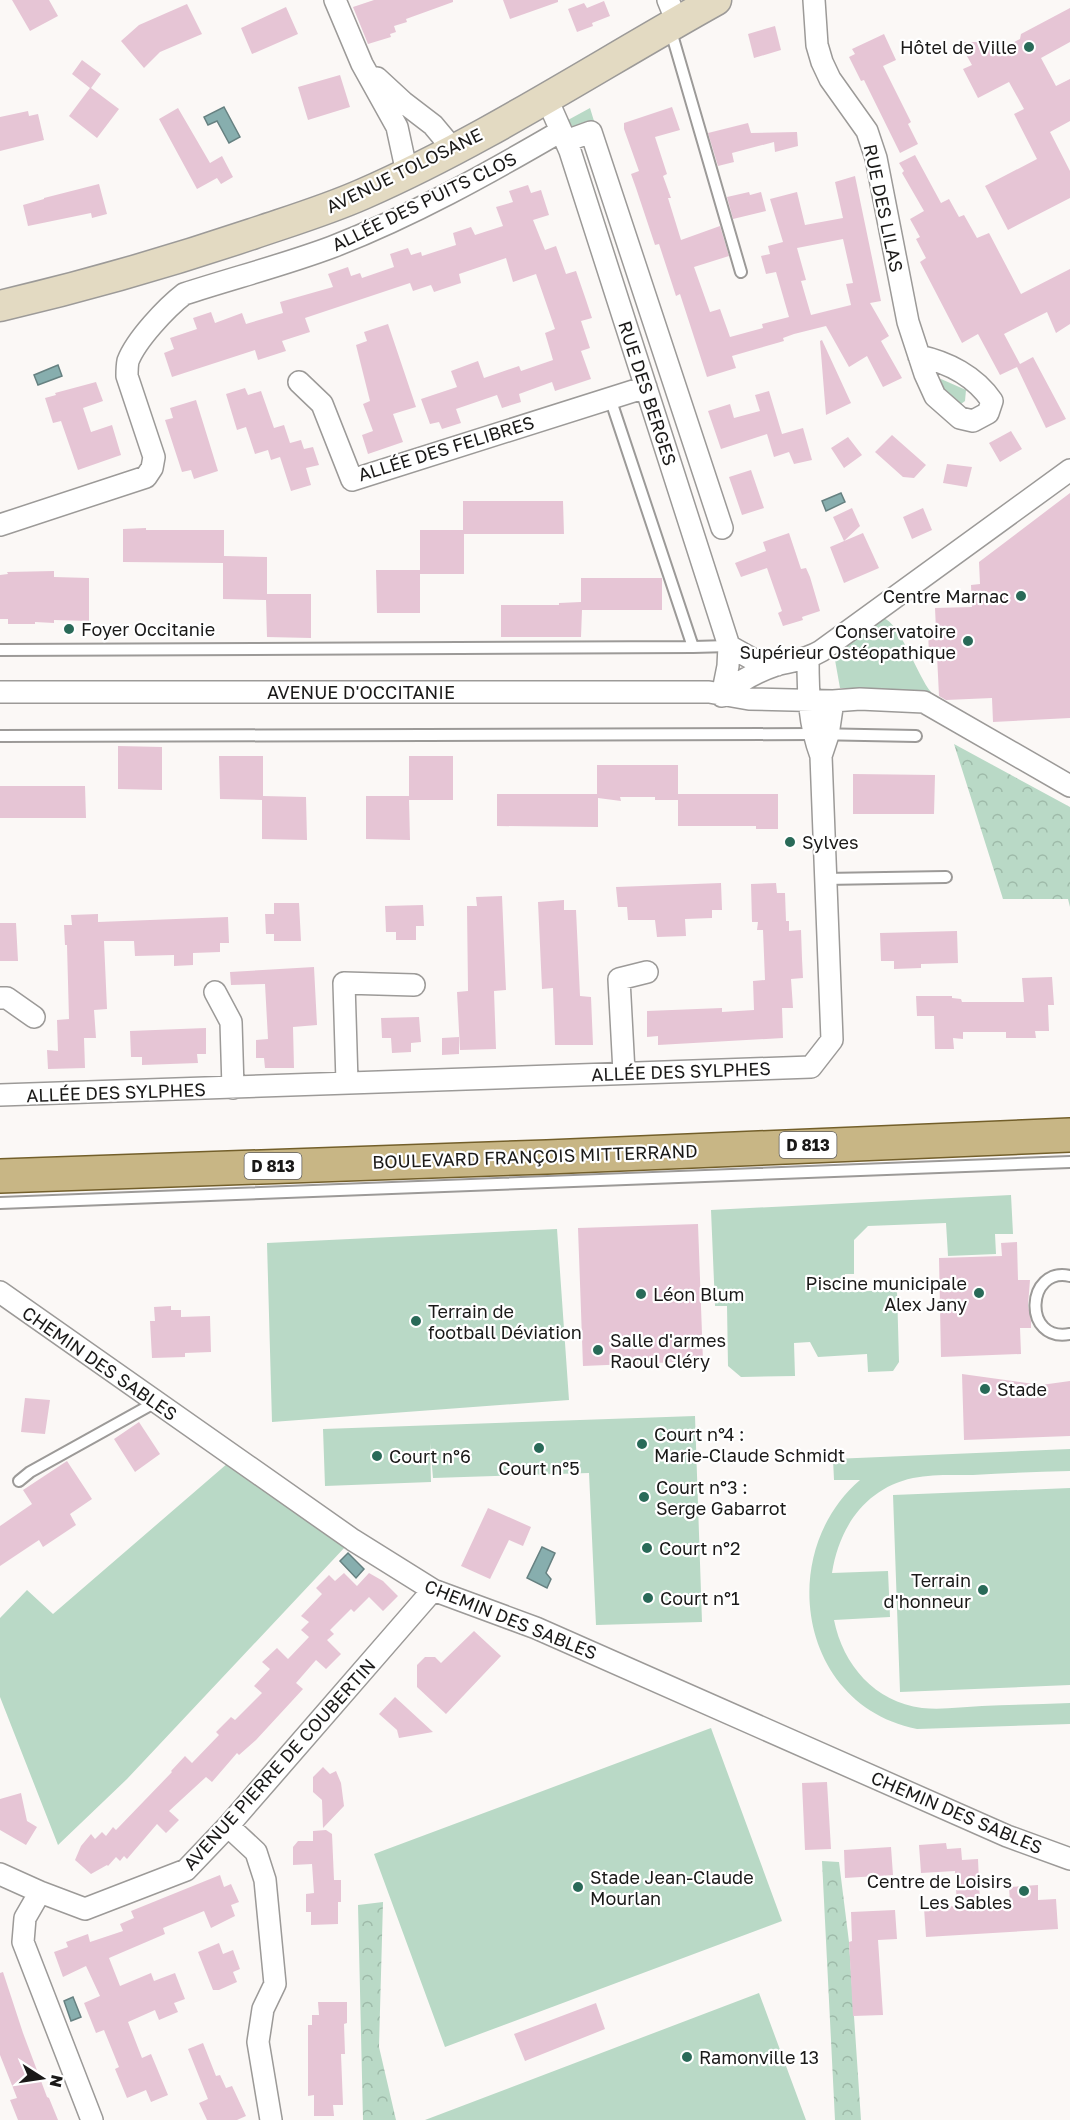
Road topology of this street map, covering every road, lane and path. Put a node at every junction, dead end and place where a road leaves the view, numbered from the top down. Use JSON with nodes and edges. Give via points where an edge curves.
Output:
{"nodes":[{"id":1,"x":335,"y":0,"type":"edge"},
{"id":2,"x":716,"y":0,"type":"edge"},
{"id":3,"x":814,"y":0,"type":"edge"},
{"id":4,"x":671,"y":16,"type":"edge"},
{"id":5,"x":362,"y":64,"type":"junction"},
{"id":6,"x":547,"y":99,"type":"junction"},
{"id":7,"x":564,"y":136,"type":"junction"},
{"id":8,"x":453,"y":148,"type":"junction"},
{"id":9,"x":407,"y":173,"type":"junction"},
{"id":10,"x":741,"y":272,"type":"dead end"},
{"id":11,"x":0,"y":306,"type":"edge"},
{"id":12,"x":919,"y":356,"type":"dead end"},
{"id":13,"x":299,"y":382,"type":"dead end"},
{"id":14,"x":646,"y":387,"type":"junction"},
{"id":15,"x":610,"y":398,"type":"junction"},
{"id":16,"x":1070,"y":470,"type":"edge"},
{"id":17,"x":0,"y":525,"type":"edge"},
{"id":18,"x":722,"y":528,"type":"dead end"},
{"id":19,"x":729,"y":646,"type":"junction"},
{"id":20,"x":693,"y":647,"type":"junction"},
{"id":21,"x":0,"y":650,"type":"edge"},
{"id":22,"x":808,"y":659,"type":"junction"},
{"id":23,"x":777,"y":665,"type":"junction"},
{"id":24,"x":0,"y":692,"type":"edge"},
{"id":25,"x":722,"y":696,"type":"junction"},
{"id":26,"x":808,"y":701,"type":"junction"},
{"id":27,"x":833,"y":701,"type":"junction"},
{"id":28,"x":820,"y":735,"type":"junction"},
{"id":29,"x":0,"y":736,"type":"edge"},
{"id":30,"x":916,"y":736,"type":"dead end"},
{"id":31,"x":1070,"y":786,"type":"edge"},
{"id":32,"x":946,"y":877,"type":"dead end"},
{"id":33,"x":824,"y":879,"type":"junction"},
{"id":34,"x":647,"y":972,"type":"dead end"},
{"id":35,"x":414,"y":985,"type":"dead end"},
{"id":36,"x":215,"y":992,"type":"dead end"},
{"id":37,"x":0,"y":998,"type":"edge"},
{"id":38,"x":34,"y":1017,"type":"dead end"},
{"id":39,"x":624,"y":1072,"type":"junction"},
{"id":40,"x":347,"y":1082,"type":"junction"},
{"id":41,"x":233,"y":1088,"type":"junction"},
{"id":42,"x":0,"y":1095,"type":"edge"},
{"id":43,"x":1070,"y":1135,"type":"edge"},
{"id":44,"x":1070,"y":1162,"type":"edge"},
{"id":45,"x":0,"y":1176,"type":"edge"},
{"id":46,"x":0,"y":1203,"type":"edge"},
{"id":47,"x":1070,"y":1276,"type":"edge"},
{"id":48,"x":0,"y":1292,"type":"edge"},
{"id":49,"x":1070,"y":1334,"type":"edge"},
{"id":50,"x":156,"y":1402,"type":"junction"},
{"id":51,"x":19,"y":1481,"type":"dead end"},
{"id":52,"x":433,"y":1590,"type":"junction"},
{"id":53,"x":228,"y":1826,"type":"junction"},
{"id":54,"x":1070,"y":1859,"type":"edge"},
{"id":55,"x":0,"y":1874,"type":"edge"},
{"id":56,"x":40,"y":1892,"type":"junction"},
{"id":57,"x":92,"y":2120,"type":"edge"},
{"id":58,"x":271,"y":2120,"type":"edge"}],
"edges":[{"from":1,"to":5,"type":"street"},
{"from":2,"to":4,"type":"main road","name":"AVENUE TOLOSANE"},
{"from":3,"to":12,"type":"street","name":"RUE DES LILAS","via":[[822,62],[867,131],[876,158],[908,322]]},
{"from":4,"to":6,"type":"main road","name":"AVENUE TOLOSANE"},
{"from":4,"to":10,"type":"lane"},
{"from":5,"to":8,"type":"street","via":[[433,125]]},
{"from":5,"to":9,"type":"street","via":[[398,127]]},
{"from":6,"to":7,"type":"street","name":"RUE DES BERGES"},
{"from":6,"to":8,"type":"main road","name":"AVENUE TOLOSANE"},
{"from":7,"to":14,"type":"street","name":"RUE DES BERGES"},
{"from":7,"to":17,"type":"street","name":"ALLÉE DES PUITS CLOS","via":[[372,231],[184,294],[163,314],[127,363],[154,457],[147,477]]},
{"from":7,"to":18,"type":"street","name":"RUE DES BERGES","via":[[591,132]]},
{"from":8,"to":9,"type":"main road","name":"AVENUE TOLOSANE"},
{"from":9,"to":11,"type":"main road","name":"AVENUE TOLOSANE","via":[[315,213],[220,245]]},
{"from":13,"to":15,"type":"street","name":"ALLÉE DES FELIBRES","via":[[322,404],[352,480]]},
{"from":14,"to":15,"type":"street","name":"ALLÉE DES FELIBRES"},
{"from":14,"to":19,"type":"street","name":"RUE DES BERGES"},
{"from":15,"to":20,"type":"lane"},
{"from":16,"to":22,"type":"street"},
{"from":19,"to":20,"type":"lane"},
{"from":19,"to":23,"type":"street","via":[[756,662]]},
{"from":19,"to":25,"type":"street"},
{"from":20,"to":21,"type":"lane"},
{"from":22,"to":23,"type":"street"},
{"from":22,"to":26,"type":"street"},
{"from":23,"to":25,"type":"street","via":[[745,678]]},
{"from":24,"to":25,"type":"street","name":"AVENUE D'OCCITANIE","via":[[709,692]]},
{"from":25,"to":26,"type":"street","name":"AVENUE D'OCCITANIE"},
{"from":26,"to":27,"type":"street","name":"AVENUE D'OCCITANIE"},
{"from":26,"to":28,"type":"street","name":"ALLÉE DES SYLPHES"},
{"from":27,"to":28,"type":"street","name":"ALLÉE DES SYLPHES"},
{"from":27,"to":31,"type":"street","name":"AVENUE D'OCCITANIE","via":[[924,702]]},
{"from":28,"to":29,"type":"lane"},
{"from":28,"to":30,"type":"lane"},
{"from":28,"to":33,"type":"street","name":"ALLÉE DES SYLPHES"},
{"from":32,"to":33,"type":"lane"},
{"from":33,"to":39,"type":"street","name":"ALLÉE DES SYLPHES","via":[[832,1040],[811,1066]]},
{"from":34,"to":39,"type":"street","via":[[619,979]]},
{"from":35,"to":40,"type":"street","via":[[344,983]]},
{"from":36,"to":41,"type":"street","name":"ALLÉE DES SYLPHES","via":[[231,1022]]},
{"from":37,"to":38,"type":"street","via":[[7,998]]},
{"from":39,"to":40,"type":"street","name":"ALLÉE DES SYLPHES"},
{"from":40,"to":41,"type":"street","name":"ALLÉE DES SYLPHES"},
{"from":41,"to":42,"type":"street","name":"ALLÉE DES SYLPHES"},
{"from":43,"to":45,"type":"main road","name":"BOULEVARD FRANÇOIS MITTERRAND","number":"D 813"},
{"from":44,"to":46,"type":"lane"},
{"from":47,"to":49,"type":"lane","via":[[1053,1277],[1043,1283],[1034,1304],[1042,1326],[1052,1333]]},
{"from":48,"to":50,"type":"street","name":"CHEMIN DES SABLES"},
{"from":50,"to":51,"type":"lane"},
{"from":50,"to":52,"type":"street","name":"CHEMIN DES SABLES","via":[[352,1540]]},
{"from":52,"to":53,"type":"street","name":"AVENUE PIERRE DE COUBERTIN"},
{"from":52,"to":54,"type":"street","name":"CHEMIN DES SABLES","via":[[536,1628],[959,1819],[1014,1832]]},
{"from":53,"to":56,"type":"street","name":"AVENUE PIERRE DE COUBERTIN","via":[[186,1870],[85,1909]]},
{"from":53,"to":58,"type":"street","via":[[256,1851],[265,1880],[275,1984],[263,2008],[258,2042]]},
{"from":55,"to":56,"type":"street","name":"AVENUE PIERRE DE COUBERTIN"},
{"from":56,"to":57,"type":"street","via":[[25,1918],[23,1942]]}]}
